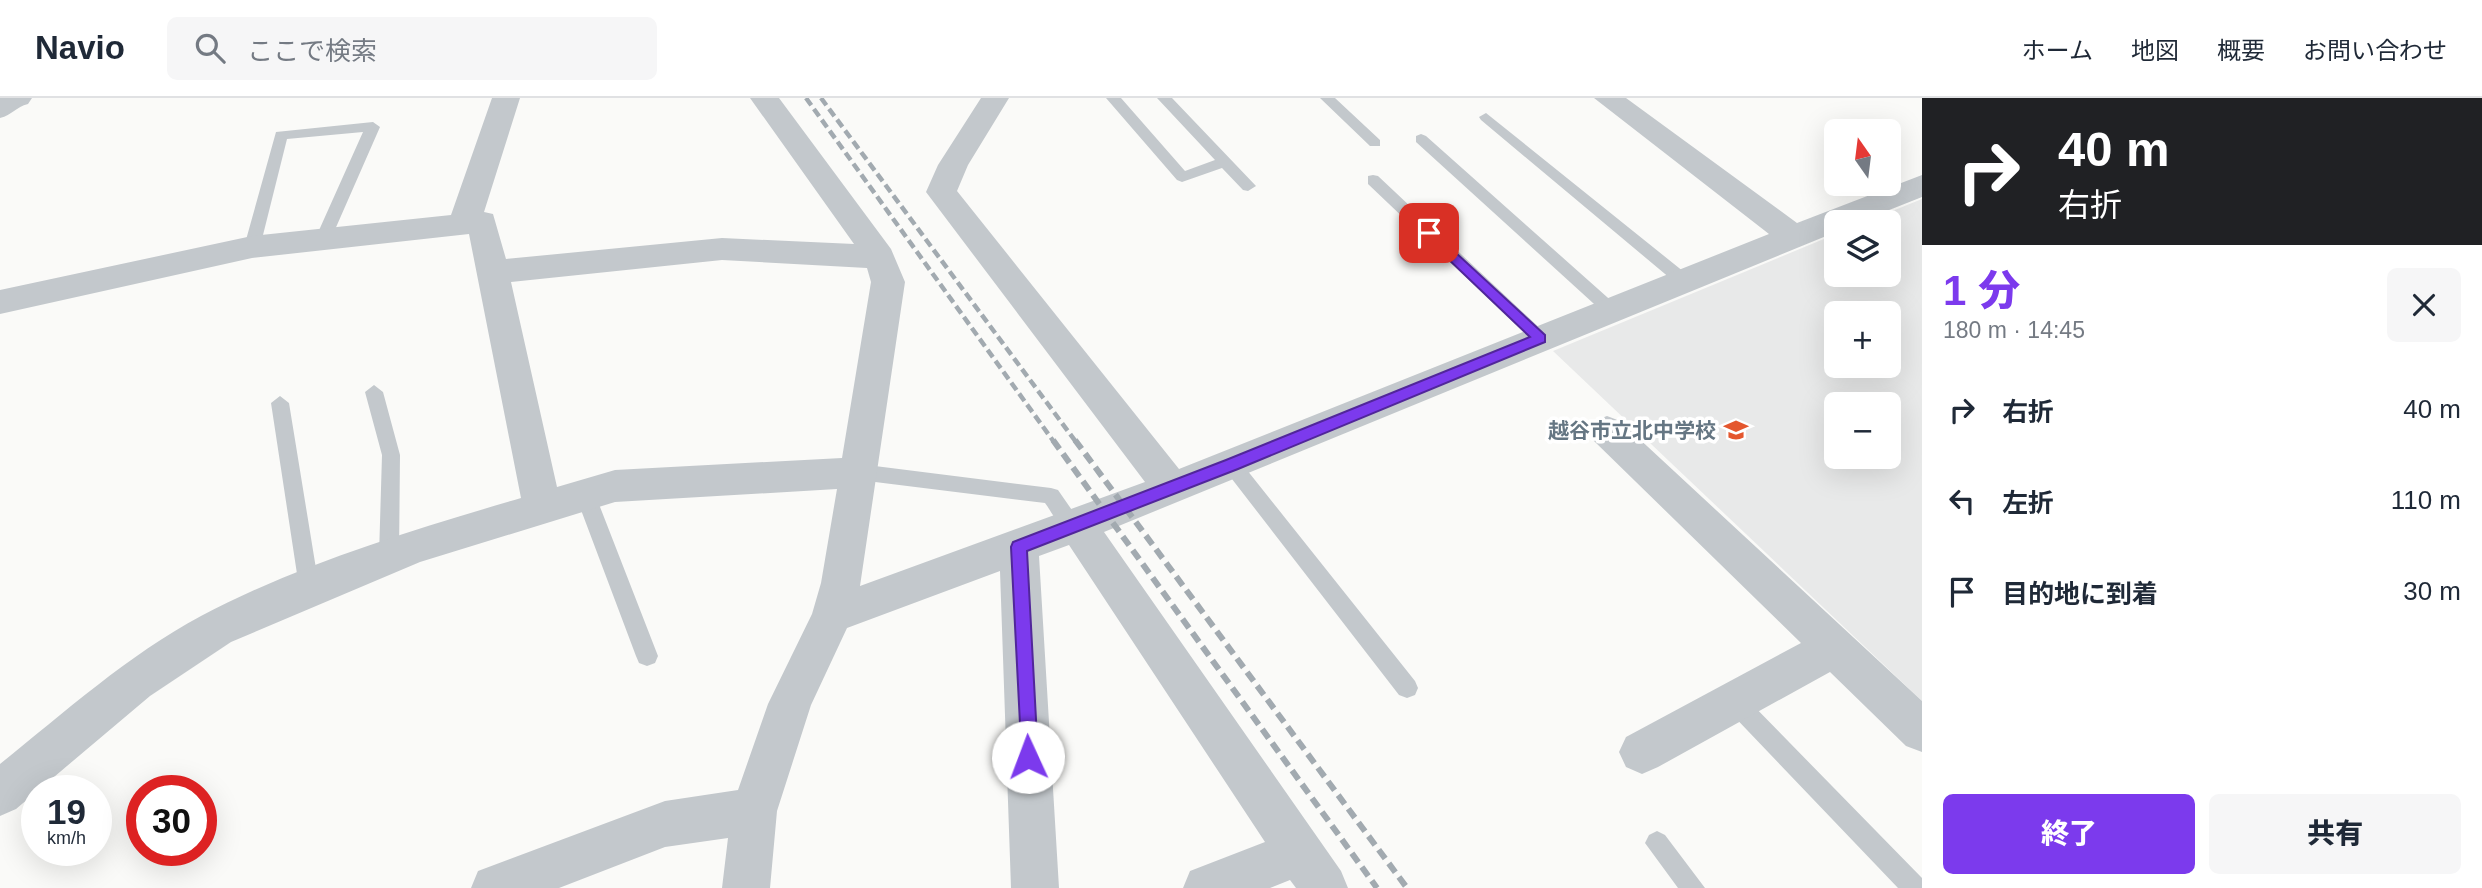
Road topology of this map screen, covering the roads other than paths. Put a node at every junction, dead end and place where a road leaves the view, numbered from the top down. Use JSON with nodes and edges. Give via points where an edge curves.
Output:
{"nodes":[{"id":1,"x":18,"y":98,"type":"edge"},
{"id":2,"x":506,"y":98,"type":"edge"},
{"id":3,"x":734,"y":98,"type":"edge"},
{"id":4,"x":995,"y":98,"type":"edge"},
{"id":5,"x":1113,"y":98,"type":"edge"},
{"id":6,"x":1164,"y":98,"type":"edge"},
{"id":7,"x":1326,"y":98,"type":"edge"},
{"id":8,"x":1608,"y":98,"type":"edge"},
{"id":9,"x":765,"y":100,"type":"edge"},
{"id":10,"x":0,"y":109,"type":"edge"},
{"id":11,"x":1486,"y":117,"type":"dead end"},
{"id":12,"x":1421,"y":139,"type":"dead end"},
{"id":13,"x":1375,"y":143,"type":"dead end"},
{"id":14,"x":1225,"y":162,"type":"junction"},
{"id":15,"x":1373,"y":180,"type":"dead end"},
{"id":16,"x":1922,"y":185,"type":"edge"},
{"id":17,"x":1248,"y":186,"type":"dead end"},
{"id":18,"x":464,"y":224,"type":"junction"},
{"id":19,"x":324,"y":237,"type":"junction"},
{"id":20,"x":1794,"y":237,"type":"junction"},
{"id":21,"x":252,"y":247,"type":"junction"},
{"id":22,"x":880,"y":257,"type":"junction"},
{"id":23,"x":493,"y":272,"type":"junction"},
{"id":24,"x":1683,"y":280,"type":"junction"},
{"id":25,"x":0,"y":302,"type":"edge"},
{"id":26,"x":1610,"y":309,"type":"junction"},
{"id":27,"x":1540,"y":338,"type":"junction"},
{"id":28,"x":374,"y":392,"type":"dead end"},
{"id":29,"x":280,"y":403,"type":"dead end"},
{"id":30,"x":1607,"y":431,"type":"dead end"},
{"id":31,"x":1232,"y":465,"type":"junction"},
{"id":32,"x":859,"y":472,"type":"junction"},
{"id":33,"x":1172,"y":488,"type":"junction"},
{"id":34,"x":585,"y":494,"type":"junction"},
{"id":35,"x":542,"y":506,"type":"junction"},
{"id":36,"x":1075,"y":526,"type":"junction"},
{"id":37,"x":1019,"y":547,"type":"junction"},
{"id":38,"x":389,"y":556,"type":"junction"},
{"id":39,"x":309,"y":587,"type":"junction"},
{"id":40,"x":832,"y":615,"type":"junction"},
{"id":41,"x":1833,"y":648,"type":"junction"},
{"id":42,"x":646,"y":656,"type":"dead end"},
{"id":43,"x":1407,"y":688,"type":"dead end"},
{"id":44,"x":1734,"y":701,"type":"junction"},
{"id":45,"x":1922,"y":731,"type":"edge"},
{"id":46,"x":1642,"y":752,"type":"dead end"},
{"id":47,"x":0,"y":793,"type":"edge"},
{"id":48,"x":754,"y":811,"type":"junction"},
{"id":49,"x":1657,"y":843,"type":"dead end"},
{"id":50,"x":1311,"y":870,"type":"edge"},
{"id":51,"x":495,"y":888,"type":"edge"},
{"id":52,"x":746,"y":888,"type":"edge"},
{"id":53,"x":1035,"y":888,"type":"edge"},
{"id":54,"x":1207,"y":888,"type":"edge"},
{"id":55,"x":1693,"y":888,"type":"edge"},
{"id":56,"x":1915,"y":888,"type":"edge"}],
"edges":[{"from":1,"to":10,"type":"street","via":[[6,101]]},
{"from":2,"to":18,"type":"street"},
{"from":3,"to":9,"type":"street"},
{"from":4,"to":33,"type":"street","via":[[941,192]]},
{"from":5,"to":14,"type":"lane","via":[[1182,177]]},
{"from":6,"to":14,"type":"lane"},
{"from":7,"to":13,"type":"lane"},
{"from":8,"to":20,"type":"street"},
{"from":9,"to":22,"type":"street"},
{"from":11,"to":24,"type":"lane"},
{"from":12,"to":26,"type":"lane"},
{"from":14,"to":17,"type":"lane"},
{"from":15,"to":27,"type":"lane"},
{"from":16,"to":20,"type":"street"},
{"from":18,"to":19,"type":"street"},
{"from":18,"to":23,"type":"street","via":[[482,222]]},
{"from":19,"to":21,"type":"street"},
{"from":19,"to":21,"type":"lane","via":[[373,127],[281,135]]},
{"from":20,"to":24,"type":"street"},
{"from":21,"to":25,"type":"street"},
{"from":22,"to":23,"type":"street","via":[[722,249]]},
{"from":22,"to":32,"type":"street","via":[[888,282]]},
{"from":23,"to":35,"type":"street"},
{"from":24,"to":26,"type":"street"},
{"from":26,"to":27,"type":"street"},
{"from":27,"to":31,"type":"street"},
{"from":28,"to":38,"type":"lane","via":[[391,455]]},
{"from":29,"to":39,"type":"lane"},
{"from":30,"to":41,"type":"street"},
{"from":31,"to":33,"type":"street"},
{"from":31,"to":43,"type":"lane"},
{"from":32,"to":34,"type":"street","via":[[615,486]]},
{"from":32,"to":36,"type":"lane","via":[[1051,495]]},
{"from":32,"to":40,"type":"street"},
{"from":33,"to":36,"type":"street"},
{"from":34,"to":35,"type":"street"},
{"from":34,"to":42,"type":"lane"},
{"from":35,"to":38,"type":"street"},
{"from":36,"to":37,"type":"street"},
{"from":36,"to":50,"type":"street"},
{"from":37,"to":40,"type":"street"},
{"from":37,"to":53,"type":"street"},
{"from":38,"to":39,"type":"street"},
{"from":39,"to":47,"type":"street","via":[[216,629],[135,682]]},
{"from":40,"to":48,"type":"street","via":[[790,704]]},
{"from":41,"to":44,"type":"street"},
{"from":41,"to":45,"type":"street"},
{"from":44,"to":46,"type":"street"},
{"from":44,"to":56,"type":"lane"},
{"from":48,"to":51,"type":"street","via":[[665,824]]},
{"from":48,"to":52,"type":"street"},
{"from":49,"to":55,"type":"lane"},
{"from":50,"to":54,"type":"street"}]}
